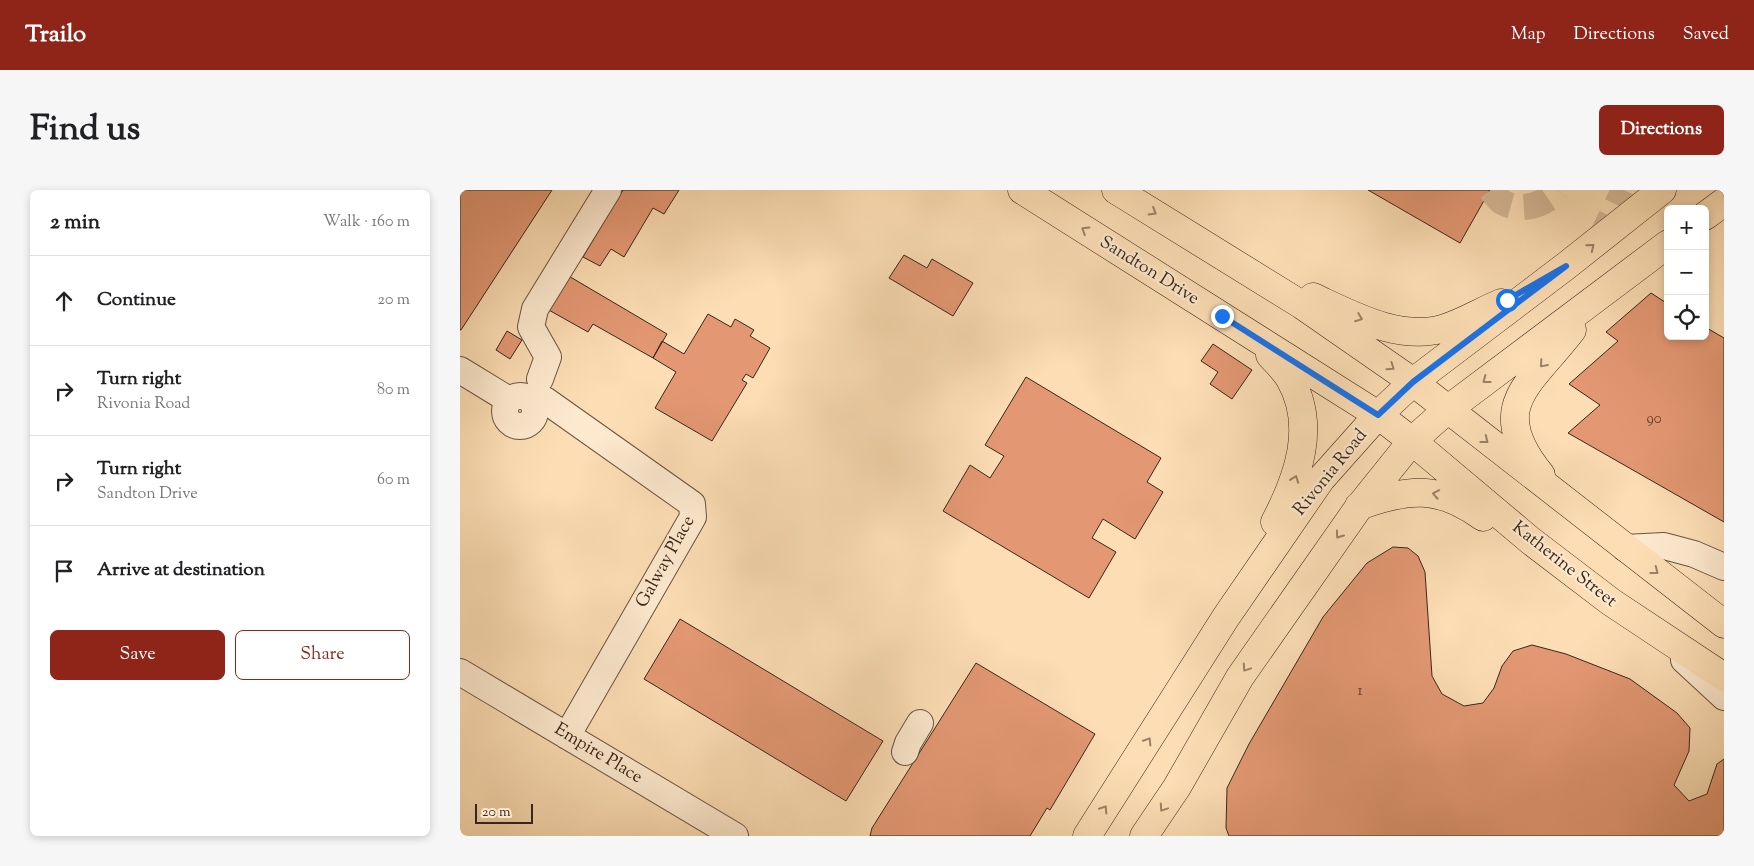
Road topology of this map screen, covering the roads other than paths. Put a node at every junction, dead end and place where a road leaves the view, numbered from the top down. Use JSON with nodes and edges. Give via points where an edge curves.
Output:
{"nodes":[{"id":1,"x":608,"y":190,"type":"edge"},
{"id":2,"x":1022,"y":190,"type":"edge"},
{"id":3,"x":1116,"y":190,"type":"edge"},
{"id":4,"x":1662,"y":190,"type":"edge"},
{"id":5,"x":1724,"y":202,"type":"edge"},
{"id":6,"x":1709,"y":213,"type":"edge"},
{"id":7,"x":1189,"y":234,"type":"junction"},
{"id":8,"x":1664,"y":247,"type":"edge"},
{"id":9,"x":1566,"y":266,"type":"junction"},
{"id":10,"x":1596,"y":299,"type":"junction"},
{"id":11,"x":1222,"y":316,"type":"junction"},
{"id":12,"x":460,"y":370,"type":"edge"},
{"id":13,"x":1413,"y":382,"type":"junction"},
{"id":14,"x":527,"y":393,"type":"junction"},
{"id":15,"x":1446,"y":410,"type":"junction"},
{"id":16,"x":1378,"y":415,"type":"junction"},
{"id":17,"x":1412,"y":441,"type":"junction"},
{"id":18,"x":1561,"y":498,"type":"junction"},
{"id":19,"x":1359,"y":506,"type":"junction"},
{"id":20,"x":1625,"y":548,"type":"junction"},
{"id":21,"x":1724,"y":567,"type":"edge"},
{"id":22,"x":1611,"y":602,"type":"junction"},
{"id":23,"x":1226,"y":617,"type":"junction"},
{"id":24,"x":1724,"y":624,"type":"edge"},
{"id":25,"x":1652,"y":630,"type":"junction"},
{"id":26,"x":460,"y":672,"type":"edge"},
{"id":27,"x":1724,"y":677,"type":"edge"},
{"id":28,"x":1724,"y":697,"type":"edge"},
{"id":29,"x":920,"y":722,"type":"dead end"},
{"id":30,"x":567,"y":736,"type":"junction"},
{"id":31,"x":905,"y":752,"type":"dead end"},
{"id":32,"x":735,"y":836,"type":"edge"},
{"id":33,"x":1087,"y":836,"type":"edge"},
{"id":34,"x":1144,"y":836,"type":"edge"}],
"edges":[{"from":1,"to":14,"type":"street","via":[[535,310],[531,327],[548,357]]},
{"from":11,"to":2,"type":"main road","name":"Sandton Drive","one_way":true},
{"from":3,"to":7,"type":"main road","one_way":true},
{"from":9,"to":4,"type":"main road","name":"Rivonia Road","one_way":true},
{"from":5,"to":6,"type":"main road"},
{"from":7,"to":9,"type":"main road","one_way":true,"via":[[1352,315],[1380,326],[1425,332],[1444,328],[1507,300]]},
{"from":7,"to":13,"type":"main road","one_way":true,"via":[[1302,305]]},
{"from":8,"to":10,"type":"main road"},
{"from":9,"to":13,"type":"main road","name":"Rivonia Road"},
{"from":10,"to":15,"type":"main road","one_way":true},
{"from":10,"to":18,"type":"main road","one_way":true,"via":[[1522,391],[1516,406],[1514,423],[1518,438],[1531,462]]},
{"from":11,"to":16,"type":"main road","name":"Sandton Drive"},
{"from":23,"to":11,"type":"main road","one_way":true,"via":[[1292,489],[1303,446],[1299,400],[1290,378],[1270,355]]},
{"from":12,"to":14,"type":"street"},
{"from":13,"to":15,"type":"main road"},
{"from":13,"to":16,"type":"main road","name":"Rivonia Road"},
{"from":14,"to":30,"type":"street","name":"Galway Place","via":[[545,400],[692,504],[694,509],[693,518]]},
{"from":15,"to":17,"type":"main road"},
{"from":15,"to":18,"type":"main road","one_way":true},
{"from":16,"to":17,"type":"main road","name":"Katherine Street"},
{"from":16,"to":23,"type":"main road","name":"Rivonia Road","via":[[1321,479]]},
{"from":17,"to":19,"type":"main road"},
{"from":17,"to":22,"type":"main road","name":"Katherine Street","via":[[1530,541]]},
{"from":18,"to":20,"type":"main road"},
{"from":22,"to":19,"type":"main road","one_way":true,"via":[[1563,574],[1477,512],[1455,500],[1416,491]]},
{"from":19,"to":34,"type":"main road","one_way":true,"via":[[1240,677],[1177,787]]},
{"from":20,"to":21,"type":"street","via":[[1664,546]]},
{"from":20,"to":24,"type":"main road","one_way":true},
{"from":22,"to":25,"type":"main road","name":"Katherine Street"},
{"from":33,"to":23,"type":"main road","name":"Rivonia Road","one_way":true},
{"from":25,"to":27,"type":"main road","name":"Katherine Street"},
{"from":25,"to":28,"type":"street"},
{"from":26,"to":30,"type":"street","name":"Empire Place"},
{"from":29,"to":31,"type":"street"},
{"from":30,"to":32,"type":"street","name":"Empire Place"}]}
